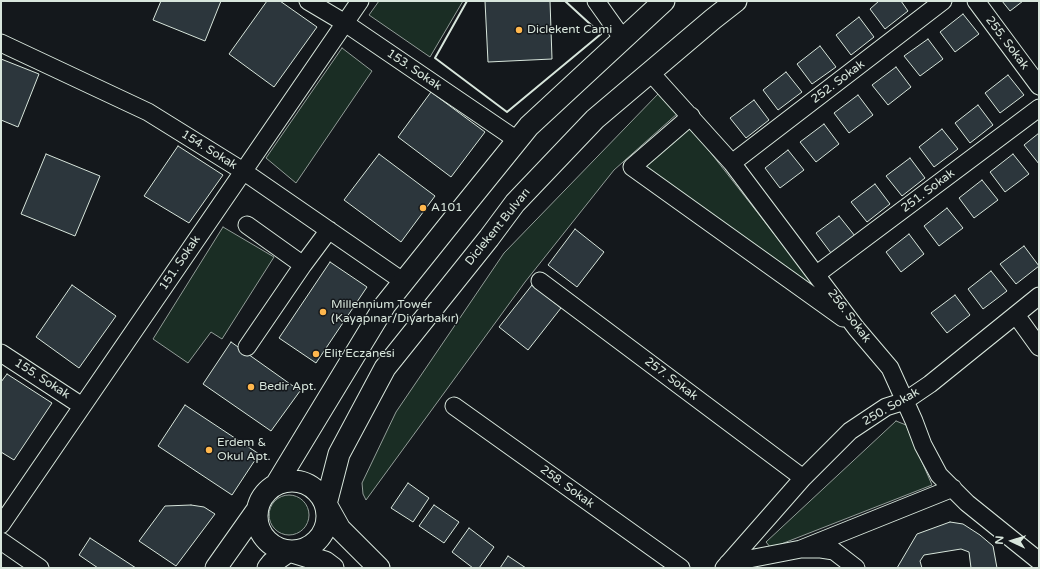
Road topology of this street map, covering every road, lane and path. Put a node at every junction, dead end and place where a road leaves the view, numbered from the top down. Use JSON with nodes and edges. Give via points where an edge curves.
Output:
{"nodes":[{"id":1,"x":308,"y":1,"type":"edge"},
{"id":2,"x":360,"y":1,"type":"edge"},
{"id":3,"x":596,"y":1,"type":"edge"},
{"id":4,"x":664,"y":1,"type":"edge"},
{"id":5,"x":736,"y":1,"type":"edge"},
{"id":6,"x":943,"y":1,"type":"edge"},
{"id":7,"x":976,"y":1,"type":"edge"},
{"id":8,"x":345,"y":23,"type":"junction"},
{"id":9,"x":623,"y":39,"type":"junction"},
{"id":10,"x":1,"y":43,"type":"edge"},
{"id":11,"x":650,"y":72,"type":"junction"},
{"id":12,"x":1039,"y":86,"type":"edge"},
{"id":13,"x":1039,"y":108,"type":"edge"},
{"id":14,"x":691,"y":116,"type":"junction"},
{"id":15,"x":517,"y":140,"type":"junction"},
{"id":16,"x":732,"y":163,"type":"junction"},
{"id":17,"x":243,"y":171,"type":"junction"},
{"id":18,"x":247,"y":225,"type":"dead end"},
{"id":19,"x":329,"y":230,"type":"junction"},
{"id":20,"x":302,"y":265,"type":"junction"},
{"id":21,"x":817,"y":274,"type":"junction"},
{"id":22,"x":540,"y":281,"type":"dead end"},
{"id":23,"x":404,"y":282,"type":"junction"},
{"id":24,"x":1039,"y":296,"type":"edge"},
{"id":25,"x":1016,"y":315,"type":"junction"},
{"id":26,"x":856,"y":328,"type":"junction"},
{"id":27,"x":247,"y":347,"type":"dead end"},
{"id":28,"x":1039,"y":347,"type":"edge"},
{"id":29,"x":1,"y":353,"type":"edge"},
{"id":30,"x":905,"y":401,"type":"junction"},
{"id":31,"x":82,"y":406,"type":"junction"},
{"id":32,"x":454,"y":406,"type":"dead end"},
{"id":33,"x":803,"y":478,"type":"junction"},
{"id":34,"x":277,"y":483,"type":"junction"},
{"id":35,"x":953,"y":488,"type":"junction"},
{"id":36,"x":326,"y":504,"type":"junction"},
{"id":37,"x":256,"y":510,"type":"junction"},
{"id":38,"x":1,"y":525,"type":"edge"},
{"id":39,"x":1,"y":541,"type":"edge"},
{"id":40,"x":801,"y":549,"type":"junction"},
{"id":41,"x":289,"y":551,"type":"junction"},
{"id":42,"x":1039,"y":561,"type":"edge"},
{"id":43,"x":726,"y":565,"type":"edge"},
{"id":44,"x":40,"y":568,"type":"edge"},
{"id":45,"x":216,"y":568,"type":"edge"},
{"id":46,"x":268,"y":568,"type":"edge"},
{"id":47,"x":334,"y":568,"type":"edge"},
{"id":48,"x":379,"y":568,"type":"edge"},
{"id":49,"x":681,"y":568,"type":"edge"},
{"id":50,"x":856,"y":568,"type":"edge"}],
"edges":[{"from":1,"to":8,"type":"street","name":"153. Sokak"},
{"from":2,"to":8,"type":"street","name":"151. Sokak"},
{"from":3,"to":9,"type":"street"},
{"from":4,"to":9,"type":"main road"},
{"from":5,"to":11,"type":"main road","name":"Diclekent Bulvarı"},
{"from":6,"to":16,"type":"street","name":"252. Sokak"},
{"from":7,"to":12,"type":"street","name":"255. Sokak"},
{"from":8,"to":15,"type":"street","name":"153. Sokak"},
{"from":8,"to":17,"type":"street","name":"151. Sokak"},
{"from":9,"to":15,"type":"main road"},
{"from":10,"to":17,"type":"street","name":"154. Sokak","via":[[148,112]]},
{"from":11,"to":14,"type":"street","name":"256. Sokak"},
{"from":11,"to":36,"type":"main road","name":"Diclekent Bulvarı","via":[[595,118],[515,203],[385,368],[339,454]]},
{"from":13,"to":21,"type":"street","name":"251. Sokak"},
{"from":14,"to":16,"type":"street","name":"256. Sokak"},
{"from":14,"to":26,"type":"street","via":[[632,167]]},
{"from":15,"to":23,"type":"main road"},
{"from":16,"to":21,"type":"street","name":"256. Sokak"},
{"from":17,"to":19,"type":"street","name":"154. Sokak"},
{"from":17,"to":31,"type":"street","name":"151. Sokak"},
{"from":18,"to":20,"type":"street"},
{"from":19,"to":20,"type":"street"},
{"from":19,"to":23,"type":"street","name":"154. Sokak"},
{"from":20,"to":27,"type":"street"},
{"from":21,"to":26,"type":"street","name":"256. Sokak"},
{"from":22,"to":33,"type":"street","name":"257. Sokak"},
{"from":23,"to":34,"type":"main road","via":[[385,305]]},
{"from":24,"to":25,"type":"street","name":"250. Sokak"},
{"from":25,"to":28,"type":"street"},
{"from":25,"to":30,"type":"street","name":"250. Sokak"},
{"from":26,"to":30,"type":"street","name":"256. Sokak","via":[[890,368]]},
{"from":29,"to":31,"type":"street","name":"155. Sokak"},
{"from":30,"to":33,"type":"street","name":"250. Sokak","via":[[886,407],[850,432]]},
{"from":30,"to":35,"type":"street","name":"256. Sokak","via":[[926,451],[939,474]]},
{"from":31,"to":38,"type":"street","name":"151. Sokak"},
{"from":32,"to":49,"type":"street","name":"258. Sokak"},
{"from":33,"to":43,"type":"street","name":"250. Sokak"},
{"from":34,"to":36,"type":"main road","via":[[288,480],[311,485],[320,493]]},
{"from":34,"to":37,"type":"main road","via":[[267,489]]},
{"from":35,"to":40,"type":"street"},
{"from":35,"to":42,"type":"street","name":"256. Sokak","via":[[967,503]]},
{"from":36,"to":41,"type":"main road","via":[[326,527],[320,537],[312,546]]},
{"from":36,"to":48,"type":"main road","via":[[340,529]]},
{"from":37,"to":41,"type":"main road","via":[[260,533],[268,542]]},
{"from":37,"to":45,"type":"main road"},
{"from":39,"to":44,"type":"street"},
{"from":40,"to":43,"type":"street"},
{"from":40,"to":50,"type":"street","via":[[834,551]]},
{"from":41,"to":46,"type":"main road","via":[[272,562]]},
{"from":41,"to":47,"type":"main road","via":[[325,562]]}]}
